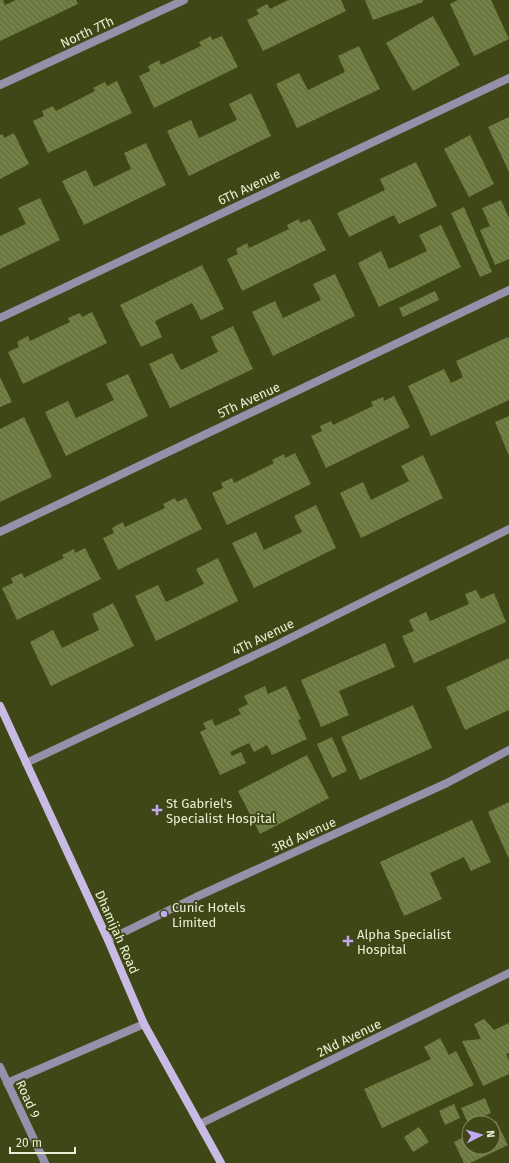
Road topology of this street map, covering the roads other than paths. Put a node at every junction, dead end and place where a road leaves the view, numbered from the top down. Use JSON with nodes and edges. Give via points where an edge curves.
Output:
{"nodes":[{"id":1,"x":184,"y":0,"type":"edge"},
{"id":2,"x":509,"y":78,"type":"edge"},
{"id":3,"x":0,"y":85,"type":"edge"},
{"id":4,"x":509,"y":290,"type":"edge"},
{"id":5,"x":0,"y":318,"type":"edge"},
{"id":6,"x":509,"y":529,"type":"edge"},
{"id":7,"x":0,"y":532,"type":"edge"},
{"id":8,"x":0,"y":706,"type":"edge"},
{"id":9,"x":509,"y":750,"type":"edge"},
{"id":10,"x":26,"y":763,"type":"junction"},
{"id":11,"x":108,"y":940,"type":"junction"},
{"id":12,"x":509,"y":973,"type":"edge"},
{"id":13,"x":144,"y":1024,"type":"junction"},
{"id":14,"x":0,"y":1067,"type":"edge"},
{"id":15,"x":7,"y":1082,"type":"junction"},
{"id":16,"x":200,"y":1124,"type":"junction"},
{"id":17,"x":45,"y":1163,"type":"edge"},
{"id":18,"x":221,"y":1163,"type":"edge"}],
"edges":[{"from":1,"to":3,"type":"street","name":"North 7Th"},
{"from":2,"to":5,"type":"street","name":"6Th Avenue"},
{"from":4,"to":7,"type":"street","name":"5Th Avenue"},
{"from":6,"to":10,"type":"street","name":"4Th Avenue","via":[[274,646]]},
{"from":8,"to":10,"type":"main road","name":"Dhamijah Road"},
{"from":9,"to":11,"type":"street","name":"3Rd Avenue","via":[[447,783],[196,897]]},
{"from":10,"to":11,"type":"main road","name":"Dhamijah Road"},
{"from":11,"to":13,"type":"main road","name":"Dhamijah Road"},
{"from":12,"to":16,"type":"street","name":"2Nd Avenue"},
{"from":13,"to":15,"type":"street"},
{"from":13,"to":16,"type":"main road","name":"Dhamijah Road"},
{"from":14,"to":15,"type":"street","name":"Road 9"},
{"from":15,"to":17,"type":"street","name":"Road 9"},
{"from":16,"to":18,"type":"main road","name":"Dhamijah Road"}]}
